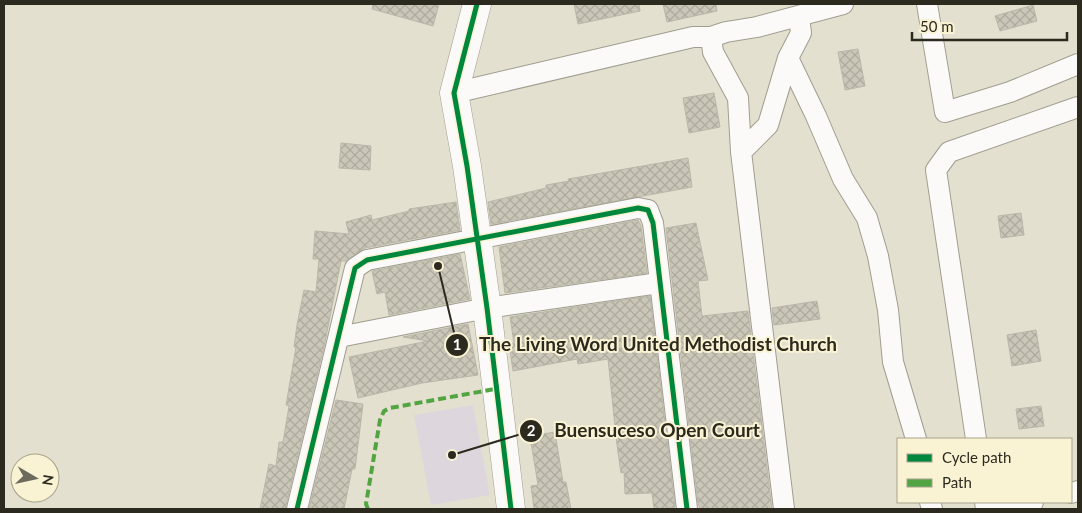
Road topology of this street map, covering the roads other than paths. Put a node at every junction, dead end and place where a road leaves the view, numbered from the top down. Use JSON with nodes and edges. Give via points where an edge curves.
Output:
{"nodes":[{"id":1,"x":477,"y":4,"type":"edge"},
{"id":2,"x":843,"y":4,"type":"edge"},
{"id":3,"x":927,"y":4,"type":"edge"},
{"id":4,"x":798,"y":16,"type":"junction"},
{"id":5,"x":711,"y":37,"type":"junction"},
{"id":6,"x":788,"y":58,"type":"junction"},
{"id":7,"x":1078,"y":64,"type":"edge"},
{"id":8,"x":454,"y":93,"type":"junction"},
{"id":9,"x":1078,"y":107,"type":"edge"},
{"id":10,"x":741,"y":152,"type":"junction"},
{"id":11,"x":477,"y":239,"type":"junction"},
{"id":12,"x":659,"y":283,"type":"junction"},
{"id":13,"x":487,"y":308,"type":"junction"},
{"id":14,"x":339,"y":337,"type":"junction"},
{"id":15,"x":916,"y":438,"type":"edge"},
{"id":16,"x":976,"y":438,"type":"edge"},
{"id":17,"x":1028,"y":503,"type":"edge"},
{"id":18,"x":297,"y":509,"type":"edge"},
{"id":19,"x":511,"y":509,"type":"edge"},
{"id":20,"x":687,"y":509,"type":"edge"},
{"id":21,"x":784,"y":509,"type":"edge"},
{"id":22,"x":1001,"y":509,"type":"edge"}],
"edges":[{"from":1,"to":8,"type":"street"},
{"from":2,"to":4,"type":"street"},
{"from":3,"to":7,"type":"street","via":[[945,112],[1010,92]]},
{"from":4,"to":5,"type":"street"},
{"from":4,"to":6,"type":"street","via":[[801,34]]},
{"from":5,"to":8,"type":"street","via":[[693,37]]},
{"from":5,"to":10,"type":"street","via":[[713,52],[738,98]]},
{"from":6,"to":10,"type":"street","via":[[768,125]]},
{"from":6,"to":15,"type":"street","via":[[843,179],[867,218],[878,256],[893,362]]},
{"from":8,"to":11,"type":"street"},
{"from":9,"to":16,"type":"street","via":[[949,152],[936,170]]},
{"from":10,"to":21,"type":"street"},
{"from":11,"to":12,"type":"street","via":[[638,208],[648,210],[653,223]]},
{"from":11,"to":13,"type":"street"},
{"from":11,"to":14,"type":"street","via":[[367,260],[355,268]]},
{"from":12,"to":13,"type":"street"},
{"from":12,"to":20,"type":"street"},
{"from":13,"to":14,"type":"street"},
{"from":13,"to":19,"type":"street"},
{"from":14,"to":18,"type":"street"},
{"from":17,"to":22,"type":"street"}]}
